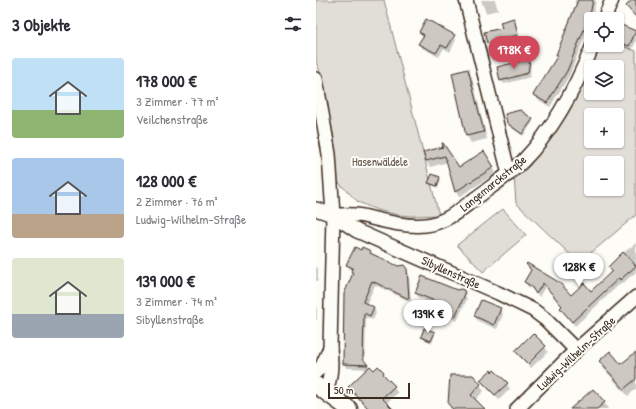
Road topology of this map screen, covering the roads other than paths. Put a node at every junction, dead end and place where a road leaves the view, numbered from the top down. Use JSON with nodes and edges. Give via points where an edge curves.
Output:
{"nodes":[{"id":1,"x":466,"y":0,"type":"edge"},
{"id":2,"x":612,"y":0,"type":"edge"},
{"id":3,"x":607,"y":12,"type":"edge"},
{"id":4,"x":591,"y":52,"type":"edge"},
{"id":5,"x":316,"y":79,"type":"edge"},
{"id":6,"x":509,"y":174,"type":"junction"},
{"id":7,"x":316,"y":209,"type":"edge"},
{"id":8,"x":333,"y":214,"type":"junction"},
{"id":9,"x":636,"y":298,"type":"edge"},
{"id":10,"x":330,"y":348,"type":"junction"},
{"id":11,"x":576,"y":350,"type":"junction"},
{"id":12,"x":316,"y":372,"type":"edge"},
{"id":13,"x":321,"y":389,"type":"edge"},
{"id":14,"x":349,"y":409,"type":"edge"},
{"id":15,"x":517,"y":409,"type":"edge"}],
"edges":[{"from":1,"to":6,"type":"street"},
{"from":2,"to":3,"type":"street"},
{"from":4,"to":6,"type":"street","name":"Langemarckstraße","via":[[554,123]]},
{"from":5,"to":8,"type":"street","via":[[329,154]]},
{"from":6,"to":8,"type":"street","name":"Langemarckstraße","via":[[453,215],[434,223],[407,225],[361,216]]},
{"from":7,"to":8,"type":"street","name":"Sibyllenstraße"},
{"from":8,"to":10,"type":"street"},
{"from":8,"to":11,"type":"street","name":"Sibyllenstraße","via":[[357,231],[533,310]]},
{"from":9,"to":11,"type":"street","name":"Ludwig-Wilhelm-Straße"},
{"from":10,"to":12,"type":"street","via":[[322,366]]},
{"from":10,"to":13,"type":"street","via":[[330,378]]},
{"from":11,"to":15,"type":"street","name":"Ludwig-Wilhelm-Straße"},
{"from":13,"to":14,"type":"street"}]}
